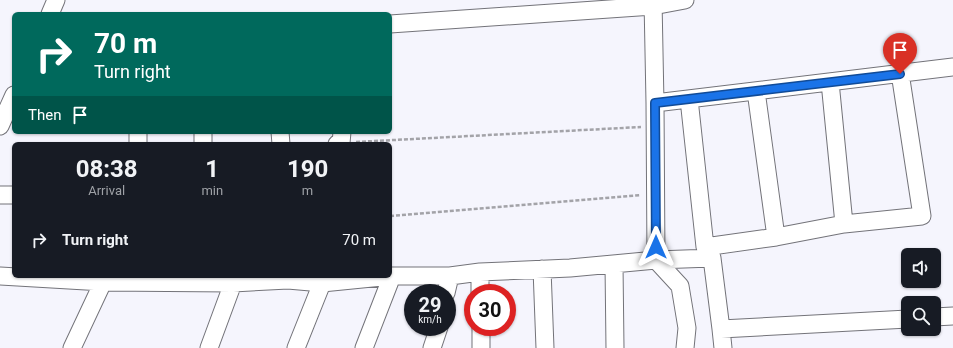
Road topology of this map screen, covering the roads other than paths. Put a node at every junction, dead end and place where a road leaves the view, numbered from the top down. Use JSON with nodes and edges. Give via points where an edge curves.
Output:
{"nodes":[{"id":1,"x":56,"y":0,"type":"edge"},
{"id":2,"x":685,"y":0,"type":"edge"},
{"id":3,"x":653,"y":3,"type":"edge"},
{"id":4,"x":51,"y":12,"type":"edge"},
{"id":5,"x":392,"y":24,"type":"edge"},
{"id":6,"x":953,"y":67,"type":"edge"},
{"id":7,"x":900,"y":74,"type":"junction"},
{"id":8,"x":830,"y":82,"type":"junction"},
{"id":9,"x":756,"y":91,"type":"junction"},
{"id":10,"x":689,"y":99,"type":"junction"},
{"id":11,"x":12,"y":101,"type":"edge"},
{"id":12,"x":655,"y":103,"type":"junction"},
{"id":13,"x":6,"y":119,"type":"edge"},
{"id":14,"x":12,"y":194,"type":"edge"},
{"id":15,"x":0,"y":195,"type":"edge"},
{"id":16,"x":844,"y":224,"type":"junction"},
{"id":17,"x":776,"y":237,"type":"junction"},
{"id":18,"x":656,"y":260,"type":"junction"},
{"id":19,"x":614,"y":264,"type":"junction"},
{"id":20,"x":542,"y":269,"type":"junction"},
{"id":21,"x":480,"y":272,"type":"junction"},
{"id":22,"x":0,"y":276,"type":"edge"},
{"id":23,"x":12,"y":276,"type":"edge"},
{"id":24,"x":392,"y":276,"type":"edge"},
{"id":25,"x":450,"y":276,"type":"junction"},
{"id":26,"x":66,"y":278,"type":"edge"},
{"id":27,"x":288,"y":278,"type":"edge"},
{"id":28,"x":372,"y":278,"type":"edge"},
{"id":29,"x":391,"y":278,"type":"edge"},
{"id":30,"x":144,"y":279,"type":"edge"},
{"id":31,"x":209,"y":280,"type":"edge"},
{"id":32,"x":103,"y":282,"type":"junction"},
{"id":33,"x":233,"y":283,"type":"junction"},
{"id":34,"x":322,"y":283,"type":"junction"},
{"id":35,"x":448,"y":284,"type":"edge"},
{"id":36,"x":480,"y":284,"type":"edge"},
{"id":37,"x":953,"y":316,"type":"edge"},
{"id":38,"x":941,"y":317,"type":"edge"},
{"id":39,"x":901,"y":319,"type":"edge"},
{"id":40,"x":720,"y":329,"type":"junction"},
{"id":41,"x":436,"y":336,"type":"edge"},
{"id":42,"x":481,"y":336,"type":"edge"},
{"id":43,"x":72,"y":348,"type":"edge"},
{"id":44,"x":209,"y":348,"type":"edge"},
{"id":45,"x":296,"y":348,"type":"edge"},
{"id":46,"x":364,"y":348,"type":"edge"},
{"id":47,"x":432,"y":348,"type":"edge"},
{"id":48,"x":481,"y":348,"type":"edge"},
{"id":49,"x":545,"y":348,"type":"edge"},
{"id":50,"x":615,"y":348,"type":"edge"},
{"id":51,"x":685,"y":348,"type":"edge"},
{"id":52,"x":723,"y":348,"type":"edge"}],
"edges":[{"from":1,"to":4,"type":"street"},
{"from":2,"to":3,"type":"street"},
{"from":3,"to":5,"type":"street"},
{"from":3,"to":12,"type":"street"},
{"from":6,"to":7,"type":"street"},
{"from":7,"to":8,"type":"street"},
{"from":7,"to":16,"type":"street","via":[[922,216]]},
{"from":8,"to":9,"type":"street"},
{"from":8,"to":16,"type":"street"},
{"from":9,"to":10,"type":"street"},
{"from":9,"to":17,"type":"street"},
{"from":10,"to":12,"type":"street"},
{"from":10,"to":17,"type":"street","via":[[704,247]]},
{"from":11,"to":13,"type":"street"},
{"from":12,"to":18,"type":"street"},
{"from":14,"to":15,"type":"street"},
{"from":16,"to":17,"type":"street"},
{"from":18,"to":19,"type":"street"},
{"from":18,"to":40,"type":"street","via":[[712,258]]},
{"from":18,"to":51,"type":"street","via":[[680,286],[687,328]]},
{"from":19,"to":20,"type":"street"},
{"from":19,"to":50,"type":"street"},
{"from":20,"to":21,"type":"street"},
{"from":20,"to":49,"type":"street"},
{"from":21,"to":25,"type":"street"},
{"from":21,"to":36,"type":"street"},
{"from":22,"to":23,"type":"street"},
{"from":24,"to":25,"type":"street"},
{"from":25,"to":35,"type":"street"},
{"from":26,"to":32,"type":"street"},
{"from":27,"to":33,"type":"street"},
{"from":27,"to":34,"type":"street"},
{"from":28,"to":34,"type":"street"},
{"from":29,"to":46,"type":"street"},
{"from":30,"to":31,"type":"street"},
{"from":30,"to":32,"type":"street"},
{"from":31,"to":33,"type":"street"},
{"from":32,"to":43,"type":"street"},
{"from":33,"to":44,"type":"street"},
{"from":34,"to":45,"type":"street"},
{"from":37,"to":38,"type":"street"},
{"from":39,"to":40,"type":"street"},
{"from":40,"to":52,"type":"street"},
{"from":41,"to":47,"type":"street"},
{"from":42,"to":48,"type":"street"}]}
